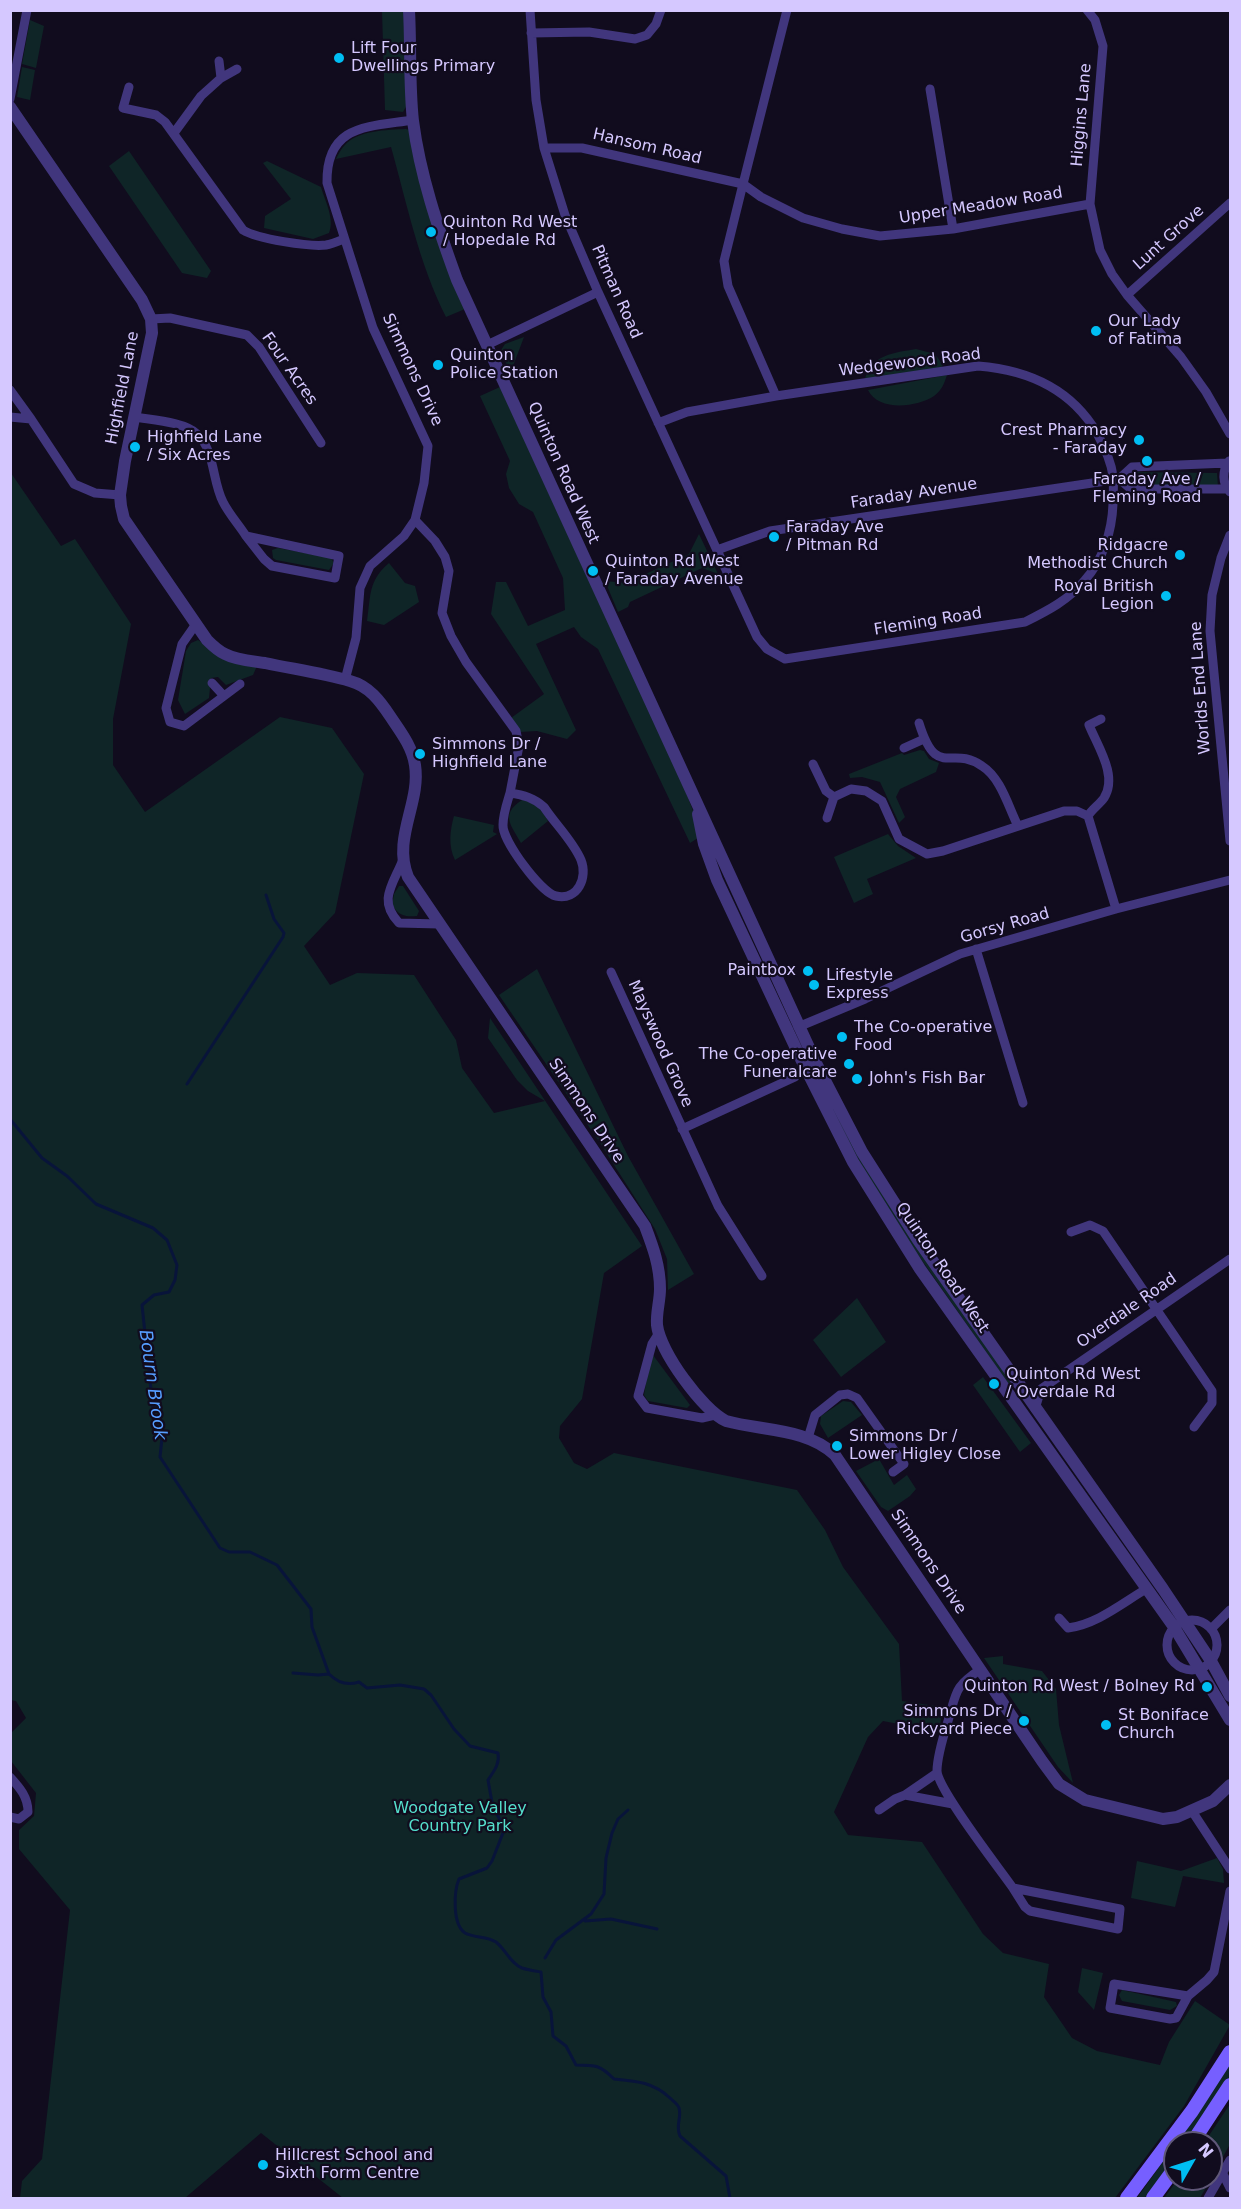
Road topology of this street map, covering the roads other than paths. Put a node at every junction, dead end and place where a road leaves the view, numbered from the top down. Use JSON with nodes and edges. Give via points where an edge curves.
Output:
{"nodes":[{"id":1,"x":27,"y":10,"type":"edge"},
{"id":2,"x":409,"y":10,"type":"edge"},
{"id":3,"x":530,"y":10,"type":"edge"},
{"id":4,"x":661,"y":10,"type":"edge"},
{"id":5,"x":786,"y":10,"type":"edge"},
{"id":6,"x":1087,"y":10,"type":"edge"},
{"id":7,"x":531,"y":33,"type":"junction"},
{"id":8,"x":219,"y":61,"type":"dead end"},
{"id":9,"x":237,"y":69,"type":"dead end"},
{"id":10,"x":221,"y":78,"type":"junction"},
{"id":11,"x":129,"y":87,"type":"dead end"},
{"id":12,"x":930,"y":89,"type":"dead end"},
{"id":13,"x":10,"y":99,"type":"edge"},
{"id":14,"x":10,"y":107,"type":"edge"},
{"id":15,"x":413,"y":120,"type":"junction"},
{"id":16,"x":174,"y":133,"type":"junction"},
{"id":17,"x":544,"y":148,"type":"junction"},
{"id":18,"x":743,"y":184,"type":"junction"},
{"id":19,"x":1230,"y":203,"type":"edge"},
{"id":20,"x":1090,"y":204,"type":"junction"},
{"id":21,"x":953,"y":229,"type":"junction"},
{"id":22,"x":344,"y":239,"type":"junction"},
{"id":23,"x":598,"y":291,"type":"junction"},
{"id":24,"x":1126,"y":295,"type":"junction"},
{"id":25,"x":151,"y":319,"type":"junction"},
{"id":26,"x":488,"y":345,"type":"junction"},
{"id":27,"x":10,"y":390,"type":"edge"},
{"id":28,"x":776,"y":396,"type":"junction"},
{"id":29,"x":10,"y":417,"type":"edge"},
{"id":30,"x":135,"y":417,"type":"junction"},
{"id":31,"x":31,"y":420,"type":"junction"},
{"id":32,"x":658,"y":423,"type":"junction"},
{"id":33,"x":1230,"y":434,"type":"edge"},
{"id":34,"x":321,"y":443,"type":"dead end"},
{"id":35,"x":1229,"y":461,"type":"edge"},
{"id":36,"x":1116,"y":479,"type":"junction"},
{"id":37,"x":1229,"y":491,"type":"edge"},
{"id":38,"x":120,"y":495,"type":"junction"},
{"id":39,"x":415,"y":520,"type":"junction"},
{"id":40,"x":1230,"y":535,"type":"edge"},
{"id":41,"x":246,"y":536,"type":"junction"},
{"id":42,"x":717,"y":550,"type":"junction"},
{"id":43,"x":195,"y":624,"type":"junction"},
{"id":44,"x":345,"y":680,"type":"junction"},
{"id":45,"x":212,"y":683,"type":"dead end"},
{"id":46,"x":240,"y":684,"type":"dead end"},
{"id":47,"x":224,"y":696,"type":"junction"},
{"id":48,"x":1101,"y":719,"type":"dead end"},
{"id":49,"x":919,"y":723,"type":"dead end"},
{"id":50,"x":924,"y":739,"type":"junction"},
{"id":51,"x":904,"y":748,"type":"dead end"},
{"id":52,"x":813,"y":764,"type":"dead end"},
{"id":53,"x":510,"y":793,"type":"junction"},
{"id":54,"x":834,"y":797,"type":"junction"},
{"id":55,"x":695,"y":798,"type":"junction"},
{"id":56,"x":1088,"y":816,"type":"junction"},
{"id":57,"x":827,"y":818,"type":"dead end"},
{"id":58,"x":1018,"y":826,"type":"junction"},
{"id":59,"x":1230,"y":841,"type":"edge"},
{"id":60,"x":402,"y":862,"type":"junction"},
{"id":61,"x":1230,"y":880,"type":"edge"},
{"id":62,"x":1116,"y":909,"type":"junction"},
{"id":63,"x":440,"y":924,"type":"junction"},
{"id":64,"x":976,"y":949,"type":"junction"},
{"id":65,"x":611,"y":972,"type":"dead end"},
{"id":66,"x":798,"y":1027,"type":"junction"},
{"id":67,"x":794,"y":1044,"type":"junction"},
{"id":68,"x":800,"y":1057,"type":"junction"},
{"id":69,"x":817,"y":1065,"type":"junction"},
{"id":70,"x":795,"y":1077,"type":"junction"},
{"id":71,"x":816,"y":1088,"type":"junction"},
{"id":72,"x":1023,"y":1103,"type":"dead end"},
{"id":73,"x":682,"y":1129,"type":"junction"},
{"id":74,"x":1071,"y":1233,"type":"dead end"},
{"id":75,"x":1228,"y":1264,"type":"edge"},
{"id":76,"x":762,"y":1276,"type":"dead end"},
{"id":77,"x":1155,"y":1309,"type":"junction"},
{"id":78,"x":659,"y":1333,"type":"junction"},
{"id":79,"x":1019,"y":1386,"type":"junction"},
{"id":80,"x":1041,"y":1389,"type":"junction"},
{"id":81,"x":1008,"y":1395,"type":"junction"},
{"id":82,"x":1035,"y":1409,"type":"junction"},
{"id":83,"x":715,"y":1415,"type":"junction"},
{"id":84,"x":1024,"y":1417,"type":"junction"},
{"id":85,"x":1194,"y":1426,"type":"dead end"},
{"id":86,"x":808,"y":1438,"type":"junction"},
{"id":87,"x":893,"y":1472,"type":"dead end"},
{"id":88,"x":1146,"y":1589,"type":"junction"},
{"id":89,"x":1230,"y":1610,"type":"edge"},
{"id":90,"x":1059,"y":1618,"type":"dead end"},
{"id":91,"x":1179,"y":1624,"type":"junction"},
{"id":92,"x":1211,"y":1629,"type":"junction"},
{"id":93,"x":1206,"y":1665,"type":"junction"},
{"id":94,"x":981,"y":1669,"type":"junction"},
{"id":95,"x":1230,"y":1696,"type":"edge"},
{"id":96,"x":1230,"y":1720,"type":"edge"},
{"id":97,"x":937,"y":1773,"type":"junction"},
{"id":98,"x":10,"y":1777,"type":"edge"},
{"id":99,"x":1230,"y":1785,"type":"edge"},
{"id":100,"x":905,"y":1795,"type":"junction"},
{"id":101,"x":953,"y":1804,"type":"junction"},
{"id":102,"x":879,"y":1810,"type":"dead end"},
{"id":103,"x":1192,"y":1811,"type":"junction"},
{"id":104,"x":10,"y":1817,"type":"edge"},
{"id":105,"x":1230,"y":1869,"type":"edge"},
{"id":106,"x":1013,"y":1888,"type":"junction"},
{"id":107,"x":1230,"y":1891,"type":"edge"},
{"id":108,"x":1188,"y":1996,"type":"junction"},
{"id":109,"x":1230,"y":2052,"type":"edge"},
{"id":110,"x":1230,"y":2085,"type":"edge"},
{"id":111,"x":1200,"y":2131,"type":"edge"},
{"id":112,"x":1230,"y":2160,"type":"edge"},
{"id":113,"x":1223,"y":2174,"type":"joint"},
{"id":114,"x":1163,"y":2185,"type":"edge"},
{"id":115,"x":1230,"y":2188,"type":"edge"},
{"id":116,"x":1127,"y":2199,"type":"edge"},
{"id":117,"x":1153,"y":2199,"type":"edge"}],
"edges":[{"from":1,"to":13,"type":"street"},
{"from":2,"to":15,"type":"street","name":"Quinton Road West"},
{"from":3,"to":7,"type":"street","name":"Pitman Road"},
{"from":4,"to":7,"type":"street","via":[[647,35],[635,39],[589,32]]},
{"from":5,"to":18,"type":"street"},
{"from":6,"to":20,"type":"street","name":"Higgins Lane","via":[[1095,20],[1102,45]]},
{"from":7,"to":17,"type":"street","name":"Pitman Road"},
{"from":8,"to":10,"type":"street"},
{"from":9,"to":10,"type":"street"},
{"from":10,"to":16,"type":"street","via":[[201,96]]},
{"from":11,"to":16,"type":"street","via":[[123,108],[156,115]]},
{"from":12,"to":21,"type":"street"},
{"from":14,"to":25,"type":"street","name":"Highfield Lane","via":[[142,300]]},
{"from":15,"to":22,"type":"street","name":"Simmons Drive","via":[[360,128],[349,132],[335,146],[327,163],[327,183]]},
{"from":15,"to":26,"type":"street","name":"Quinton Road West","via":[[442,238]]},
{"from":16,"to":22,"type":"street","via":[[243,230],[310,246]]},
{"from":17,"to":18,"type":"street","name":"Hansom Road","via":[[582,148]]},
{"from":17,"to":23,"type":"street","name":"Pitman Road","via":[[565,214]]},
{"from":18,"to":21,"type":"street","name":"Upper Meadow Road","via":[[803,218],[842,229],[880,236]]},
{"from":18,"to":28,"type":"street","via":[[724,261],[728,286]]},
{"from":19,"to":24,"type":"street","name":"Lunt Grove"},
{"from":20,"to":21,"type":"street","name":"Upper Meadow Road"},
{"from":20,"to":24,"type":"street","name":"Higgins Lane","via":[[1100,250]]},
{"from":22,"to":39,"type":"street","name":"Simmons Drive","via":[[373,328],[428,446]]},
{"from":23,"to":26,"type":"street"},
{"from":23,"to":32,"type":"street","name":"Pitman Road"},
{"from":24,"to":33,"type":"street","name":"Higgins Lane","via":[[1181,357]]},
{"from":25,"to":30,"type":"street","name":"Highfield Lane","via":[[152,333]]},
{"from":25,"to":34,"type":"street","name":"Four Acres","via":[[170,318],[247,335],[259,347]]},
{"from":26,"to":55,"type":"street","name":"Quinton Road West"},
{"from":27,"to":31,"type":"street"},
{"from":28,"to":32,"type":"street","name":"Wedgewood Road","via":[[687,412]]},
{"from":28,"to":36,"type":"street","name":"Wedgewood Road","via":[[978,366],[1003,368],[1048,383],[1071,399],[1102,442]]},
{"from":29,"to":31,"type":"street"},
{"from":30,"to":38,"type":"street","name":"Highfield Lane"},
{"from":30,"to":41,"type":"street","via":[[184,427],[197,434],[207,448],[223,502]]},
{"from":31,"to":38,"type":"street","via":[[74,484],[95,493]]},
{"from":32,"to":42,"type":"street","name":"Pitman Road"},
{"from":35,"to":36,"type":"street","name":"Faraday Avenue","via":[[1132,466]]},
{"from":35,"to":37,"type":"street","via":[[1223,475]]},
{"from":36,"to":37,"type":"street","name":"Faraday Avenue","via":[[1131,489]]},
{"from":36,"to":42,"type":"street","name":"Faraday Avenue","via":[[770,531]]},
{"from":36,"to":42,"type":"street","name":"Fleming Road","via":[[1112,516],[1097,564],[1072,594],[1025,622],[785,658],[767,649],[757,637]]},
{"from":38,"to":43,"type":"street","name":"Highfield Lane","via":[[124,519]]},
{"from":39,"to":44,"type":"street","name":"Simmons Drive","via":[[404,536],[370,566],[360,588],[356,638]]},
{"from":39,"to":53,"type":"street","via":[[435,541],[447,564],[442,613],[451,636],[516,731],[519,746]]},
{"from":40,"to":59,"type":"street","name":"Worlds End Lane","via":[[1212,595],[1210,631]]},
{"from":41,"to":41,"type":"street","via":[[339,556],[335,578],[272,566]]},
{"from":43,"to":44,"type":"street","name":"Highfield Lane","via":[[225,655]]},
{"from":43,"to":47,"type":"street","via":[[182,644],[166,708],[170,722],[184,726]]},
{"from":44,"to":60,"type":"street","via":[[366,688],[378,699],[412,753],[415,782]]},
{"from":45,"to":47,"type":"street"},
{"from":46,"to":47,"type":"street"},
{"from":48,"to":56,"type":"street","via":[[1089,725],[1110,775],[1103,799]]},
{"from":49,"to":50,"type":"street"},
{"from":50,"to":51,"type":"street"},
{"from":50,"to":58,"type":"street","via":[[934,755],[969,759],[994,776]]},
{"from":52,"to":54,"type":"street","via":[[826,791]]},
{"from":53,"to":53,"type":"street","via":[[537,800],[581,858],[582,885],[572,894],[557,897],[542,889],[507,840],[502,826]]},
{"from":54,"to":57,"type":"street"},
{"from":54,"to":58,"type":"street","via":[[851,789],[872,794],[882,801],[899,839],[927,854]]},
{"from":55,"to":66,"type":"street","name":"Quinton Road West"},
{"from":55,"to":67,"type":"street","name":"Quinton Road West","via":[[704,844],[717,880]]},
{"from":56,"to":58,"type":"street","via":[[1064,811]]},
{"from":56,"to":62,"type":"street"},
{"from":60,"to":63,"type":"street","name":"Simmons Drive"},
{"from":60,"to":63,"type":"street","via":[[387,898],[390,913],[399,923]]},
{"from":61,"to":62,"type":"street","name":"Gorsy Road"},
{"from":62,"to":64,"type":"street","name":"Gorsy Road"},
{"from":63,"to":78,"type":"street","name":"Simmons Drive","via":[[645,1226],[660,1275]]},
{"from":64,"to":66,"type":"street","name":"Gorsy Road"},
{"from":64,"to":72,"type":"street"},
{"from":65,"to":73,"type":"street","name":"Mayswood Grove"},
{"from":66,"to":67,"type":"street","via":[[793,1029],[797,1039]]},
{"from":66,"to":69,"type":"street","name":"Quinton Road West"},
{"from":67,"to":68,"type":"street","name":"Quinton Road West"},
{"from":68,"to":70,"type":"street"},
{"from":68,"to":71,"type":"street","name":"Quinton Road West"},
{"from":69,"to":71,"type":"street","via":[[822,1085]]},
{"from":69,"to":79,"type":"street","name":"Quinton Road West","via":[[861,1152]]},
{"from":70,"to":71,"type":"street"},
{"from":70,"to":73,"type":"street","name":"Mayswood Grove"},
{"from":71,"to":81,"type":"street","name":"Quinton Road West","via":[[853,1162],[907,1250]]},
{"from":73,"to":76,"type":"street","name":"Mayswood Grove","via":[[718,1206]]},
{"from":74,"to":77,"type":"street","via":[[1090,1225],[1103,1231]]},
{"from":75,"to":77,"type":"street","name":"Overdale Road"},
{"from":77,"to":80,"type":"street","name":"Overdale Road"},
{"from":77,"to":85,"type":"street","via":[[1212,1391],[1212,1404]]},
{"from":78,"to":83,"type":"street","name":"Simmons Drive","via":[[668,1354],[698,1398]]},
{"from":78,"to":83,"type":"street","name":"Simmons Drive","via":[[652,1344],[638,1396],[647,1407],[702,1418]]},
{"from":79,"to":80,"type":"street"},
{"from":79,"to":81,"type":"street"},
{"from":79,"to":82,"type":"street","name":"Quinton Road West"},
{"from":80,"to":82,"type":"street"},
{"from":81,"to":84,"type":"street","name":"Quinton Road West"},
{"from":82,"to":84,"type":"street"},
{"from":82,"to":91,"type":"street","name":"Quinton Road West","via":[[1137,1551]]},
{"from":83,"to":86,"type":"street","name":"Simmons Drive","via":[[737,1424]]},
{"from":84,"to":88,"type":"street","name":"Quinton Road West"},
{"from":86,"to":87,"type":"street","via":[[815,1415],[840,1395],[848,1394],[857,1398],[904,1464]]},
{"from":86,"to":94,"type":"street","name":"Simmons Drive","via":[[827,1447],[839,1460]]},
{"from":88,"to":90,"type":"street","via":[[1080,1626],[1068,1628]]},
{"from":88,"to":91,"type":"street","name":"Quinton Road West"},
{"from":89,"to":92,"type":"street"},
{"from":91,"to":92,"type":"street","via":[[1199,1621]]},
{"from":91,"to":93,"type":"street","name":"Quinton Road West"},
{"from":91,"to":93,"type":"street","via":[[1168,1636],[1170,1656],[1184,1668]]},
{"from":92,"to":93,"type":"street","via":[[1216,1651]]},
{"from":93,"to":95,"type":"street","name":"Quinton Road West"},
{"from":93,"to":96,"type":"street","name":"Quinton Road West"},
{"from":94,"to":97,"type":"street","via":[[958,1688]]},
{"from":94,"to":103,"type":"street","name":"Simmons Drive","via":[[1051,1773],[1069,1791],[1085,1800],[1163,1819]]},
{"from":97,"to":100,"type":"street"},
{"from":97,"to":101,"type":"street"},
{"from":98,"to":104,"type":"street","via":[[28,1804],[28,1812],[20,1819]]},
{"from":99,"to":103,"type":"street","via":[[1213,1801]]},
{"from":100,"to":101,"type":"street"},
{"from":100,"to":102,"type":"street"},
{"from":101,"to":106,"type":"street"},
{"from":103,"to":105,"type":"street"},
{"from":106,"to":106,"type":"street","via":[[1120,1909],[1118,1929],[1030,1911]]},
{"from":107,"to":108,"type":"street","via":[[1214,1971]]},
{"from":108,"to":108,"type":"street","via":[[1114,1984],[1110,2008],[1170,2019],[1176,2018]]},
{"from":109,"to":116,"type":"main road"},
{"from":110,"to":111,"type":"main road"},
{"from":112,"to":113,"type":"street"},
{"from":113,"to":115,"type":"street"},
{"from":114,"to":117,"type":"main road"}]}
